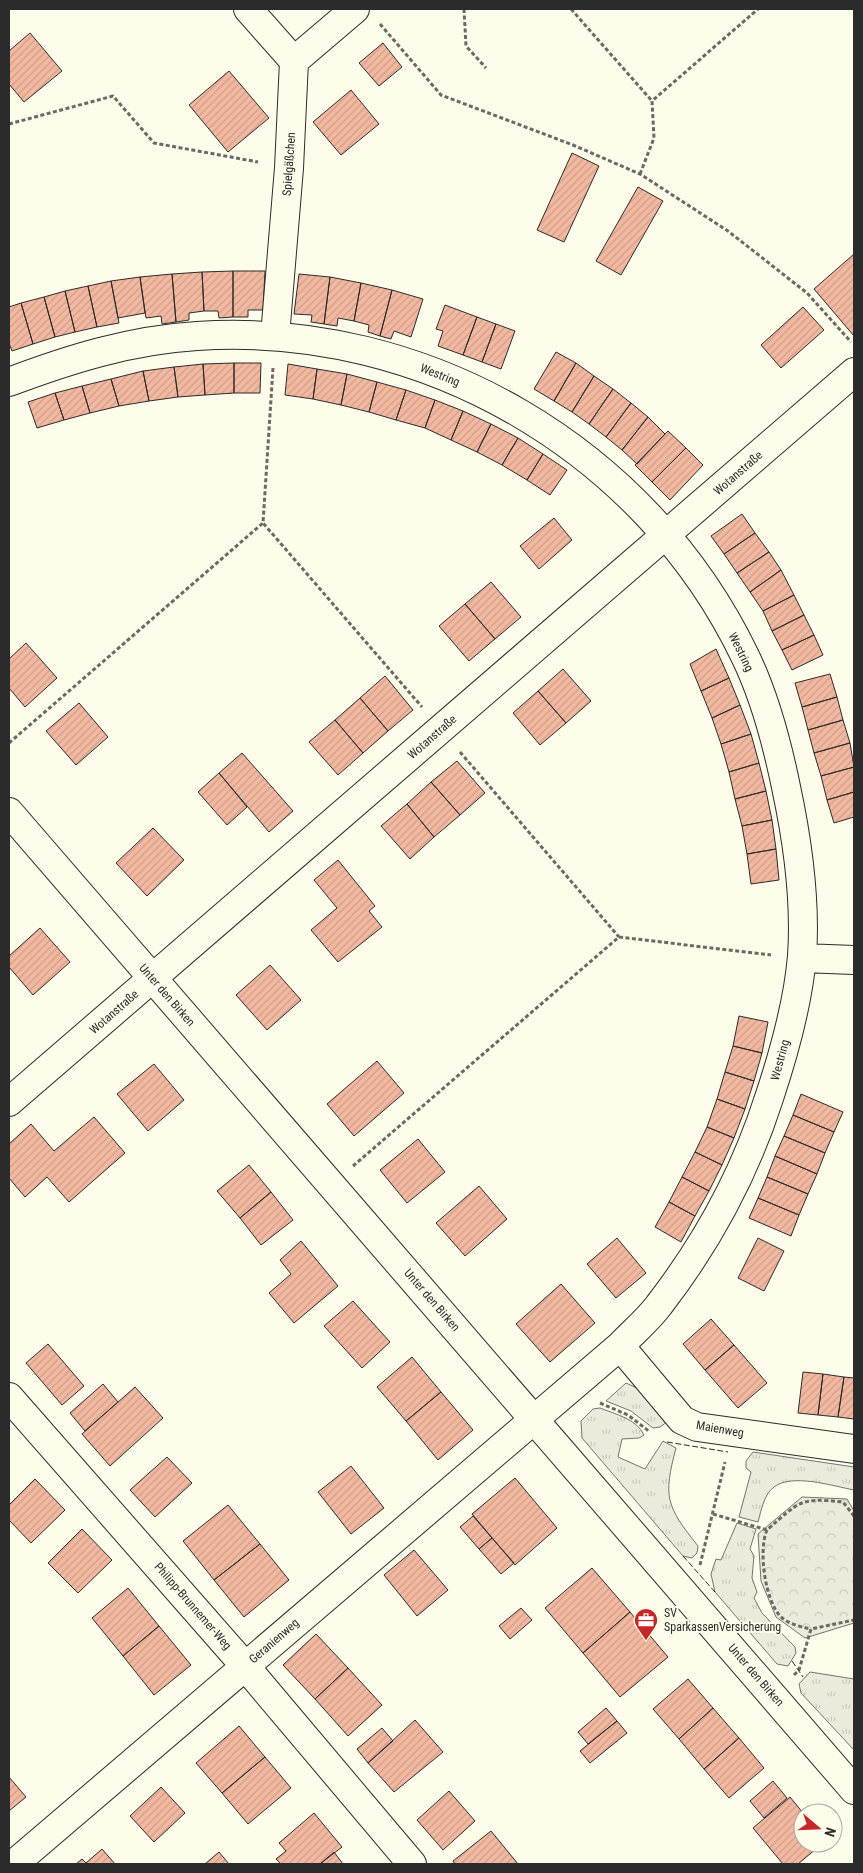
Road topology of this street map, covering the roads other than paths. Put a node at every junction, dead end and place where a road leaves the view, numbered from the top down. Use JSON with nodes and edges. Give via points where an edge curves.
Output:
{"nodes":[{"id":1,"x":248,"y":9,"type":"edge"},
{"id":2,"x":355,"y":9,"type":"edge"},
{"id":3,"x":294,"y":61,"type":"junction"},
{"id":4,"x":275,"y":336,"type":"junction"},
{"id":5,"x":854,"y":372,"type":"edge"},
{"id":6,"x":9,"y":382,"type":"edge"},
{"id":7,"x":667,"y":534,"type":"junction"},
{"id":8,"x":9,"y":812,"type":"edge"},
{"id":9,"x":802,"y":958,"type":"junction"},
{"id":10,"x":854,"y":960,"type":"edge"},
{"id":11,"x":152,"y":978,"type":"junction"},
{"id":12,"x":9,"y":1102,"type":"edge"},
{"id":13,"x":620,"y":1346,"type":"junction"},
{"id":14,"x":9,"y":1397,"type":"edge"},
{"id":15,"x":535,"y":1418,"type":"junction"},
{"id":16,"x":854,"y":1449,"type":"edge"},
{"id":17,"x":245,"y":1666,"type":"junction"},
{"id":18,"x":854,"y":1790,"type":"edge"},
{"id":19,"x":14,"y":1864,"type":"edge"},
{"id":20,"x":412,"y":1864,"type":"edge"}],
"edges":[{"from":1,"to":3,"type":"street"},
{"from":2,"to":3,"type":"street"},
{"from":3,"to":4,"type":"street","name":"Spielgäßchen"},
{"from":4,"to":6,"type":"street","name":"Westring","via":[[198,335],[132,344],[70,359]]},
{"from":4,"to":7,"type":"street","name":"Westring","via":[[355,347],[428,368],[500,400],[582,454],[624,490]]},
{"from":5,"to":7,"type":"street","name":"Wotanstraße"},
{"from":7,"to":9,"type":"street","name":"Westring","via":[[712,596],[746,658],[776,740],[793,821],[803,892]]},
{"from":7,"to":11,"type":"street","name":"Wotanstraße"},
{"from":8,"to":11,"type":"street","name":"Unter den Birken"},
{"from":9,"to":10,"type":"street"},
{"from":9,"to":13,"type":"street","name":"Westring","via":[[784,1054],[755,1141],[713,1226],[658,1308]]},
{"from":11,"to":12,"type":"street","name":"Wotanstraße"},
{"from":11,"to":15,"type":"street","name":"Unter den Birken"},
{"from":13,"to":15,"type":"street","name":"Westring"},
{"from":13,"to":16,"type":"street","name":"Maienweg","via":[[682,1420],[696,1427]]},
{"from":14,"to":17,"type":"street","name":"Philipp-Brunnemer-Weg"},
{"from":15,"to":17,"type":"street","name":"Geranienweg"},
{"from":15,"to":18,"type":"street","name":"Unter den Birken"},
{"from":17,"to":19,"type":"street","name":"Geranienweg"},
{"from":17,"to":20,"type":"street","name":"Philipp-Brunnemer-Weg"}]}
